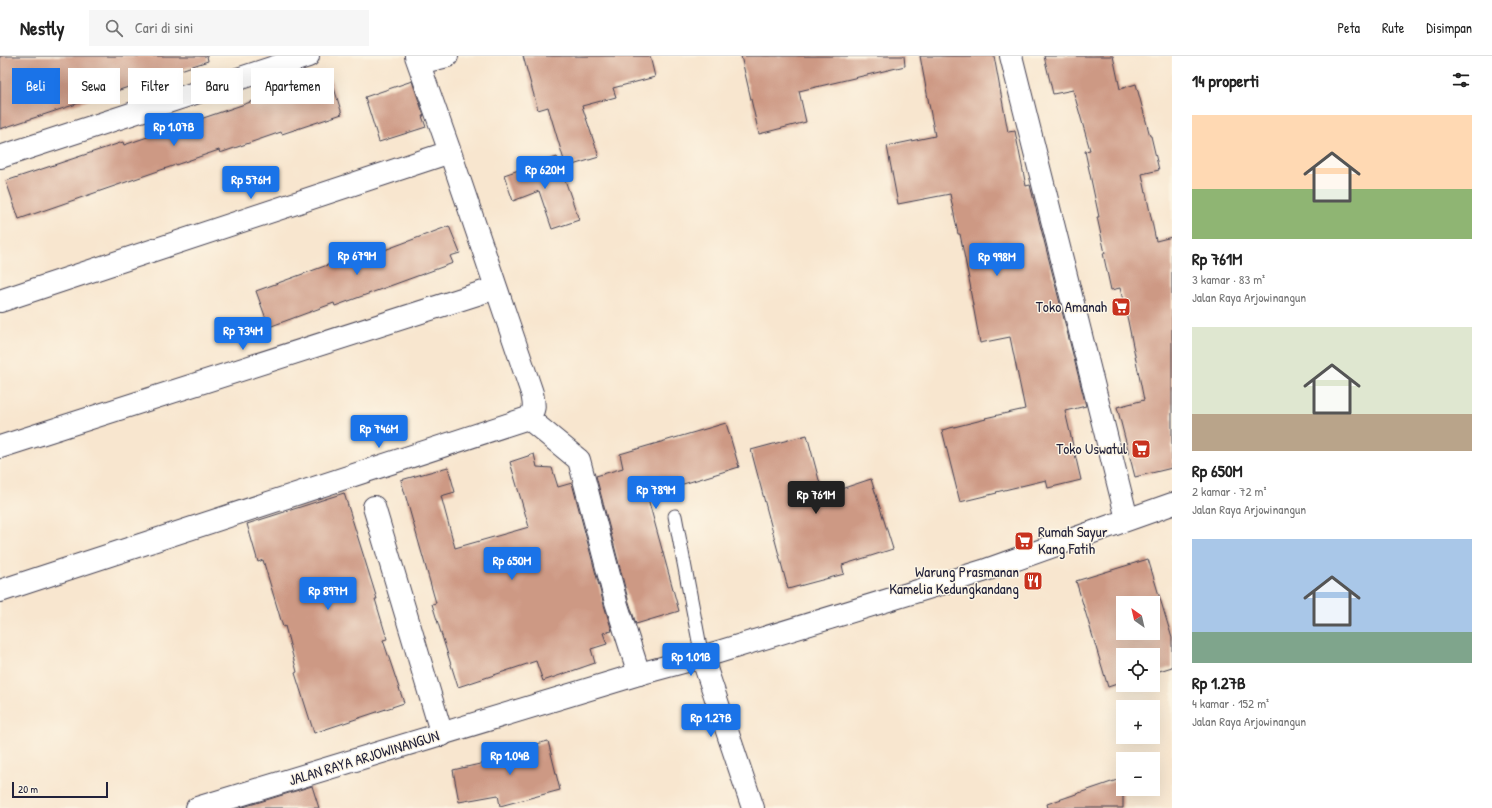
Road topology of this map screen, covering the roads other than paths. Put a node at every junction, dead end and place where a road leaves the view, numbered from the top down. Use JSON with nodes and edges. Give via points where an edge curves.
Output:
{"nodes":[{"id":1,"x":308,"y":56,"type":"edge"},
{"id":2,"x":447,"y":56,"type":"edge"},
{"id":3,"x":1012,"y":56,"type":"edge"},
{"id":4,"x":418,"y":60,"type":"edge"},
{"id":5,"x":450,"y":152,"type":"junction"},
{"id":6,"x":0,"y":157,"type":"edge"},
{"id":7,"x":496,"y":288,"type":"junction"},
{"id":8,"x":0,"y":301,"type":"edge"},
{"id":9,"x":528,"y":418,"type":"junction"},
{"id":10,"x":0,"y":447,"type":"edge"},
{"id":11,"x":1172,"y":504,"type":"edge"},
{"id":12,"x":374,"y":507,"type":"dead end"},
{"id":13,"x":675,"y":516,"type":"dead end"},
{"id":14,"x":1126,"y":519,"type":"junction"},
{"id":15,"x":0,"y":591,"type":"edge"},
{"id":16,"x":702,"y":657,"type":"junction"},
{"id":17,"x":639,"y":674,"type":"junction"},
{"id":18,"x":442,"y":735,"type":"junction"},
{"id":19,"x":197,"y":808,"type":"edge"},
{"id":20,"x":753,"y":808,"type":"edge"}],
"edges":[{"from":1,"to":6,"type":"street"},
{"from":2,"to":4,"type":"street"},
{"from":3,"to":14,"type":"street"},
{"from":4,"to":5,"type":"street"},
{"from":5,"to":7,"type":"street"},
{"from":5,"to":8,"type":"street"},
{"from":7,"to":9,"type":"street","via":[[532,393],[533,413]]},
{"from":7,"to":10,"type":"street"},
{"from":9,"to":15,"type":"street"},
{"from":9,"to":17,"type":"street","via":[[579,460],[616,602]]},
{"from":11,"to":14,"type":"street","name":"JALAN RAYA ARJOWINANGUN"},
{"from":12,"to":18,"type":"street"},
{"from":13,"to":16,"type":"lane"},
{"from":14,"to":16,"type":"street","name":"JALAN RAYA ARJOWINANGUN","via":[[983,571]]},
{"from":16,"to":17,"type":"street","name":"JALAN RAYA ARJOWINANGUN"},
{"from":16,"to":20,"type":"street"},
{"from":17,"to":18,"type":"street","name":"JALAN RAYA ARJOWINANGUN"},
{"from":18,"to":19,"type":"street","name":"JALAN RAYA ARJOWINANGUN"}]}
